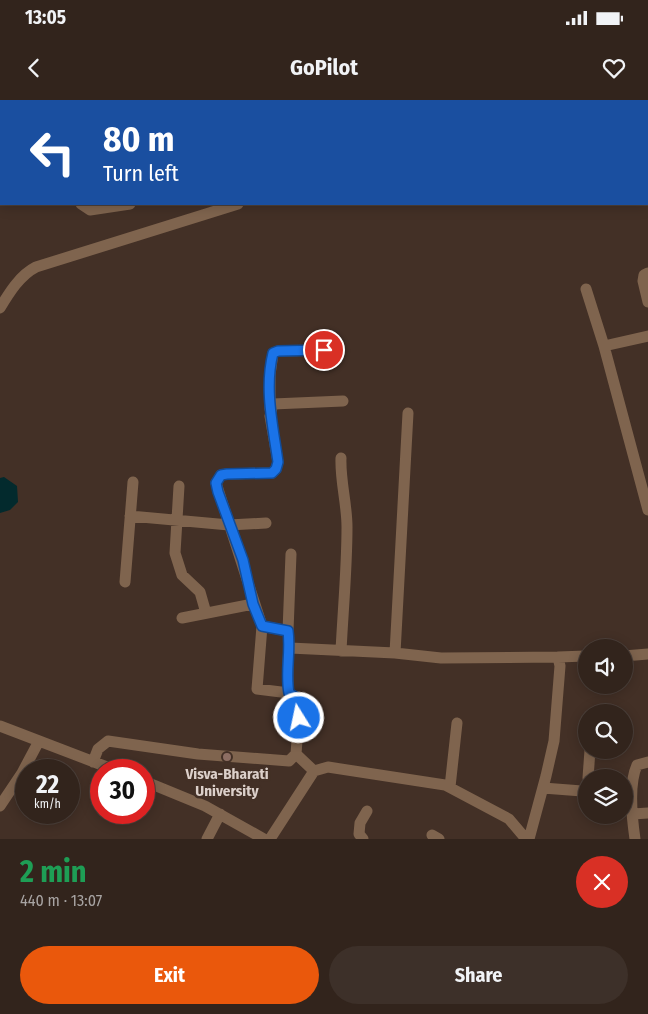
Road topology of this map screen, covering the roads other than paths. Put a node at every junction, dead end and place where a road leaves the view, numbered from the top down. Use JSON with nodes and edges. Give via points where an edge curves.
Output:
{"nodes":[{"id":1,"x":82,"y":205,"type":"edge"},
{"id":2,"x":123,"y":205,"type":"edge"},
{"id":3,"x":235,"y":205,"type":"edge"},
{"id":4,"x":648,"y":273,"type":"edge"},
{"id":5,"x":586,"y":290,"type":"dead end"},
{"id":6,"x":648,"y":302,"type":"edge"},
{"id":7,"x":0,"y":308,"type":"edge"},
{"id":8,"x":648,"y":336,"type":"edge"},
{"id":9,"x":604,"y":346,"type":"junction"},
{"id":10,"x":324,"y":350,"type":"dead end"},
{"id":11,"x":343,"y":401,"type":"dead end"},
{"id":12,"x":270,"y":409,"type":"junction"},
{"id":13,"x":408,"y":413,"type":"dead end"},
{"id":14,"x":342,"y":458,"type":"dead end"},
{"id":15,"x":133,"y":482,"type":"dead end"},
{"id":16,"x":179,"y":486,"type":"dead end"},
{"id":17,"x":648,"y":510,"type":"edge"},
{"id":18,"x":130,"y":516,"type":"junction"},
{"id":19,"x":176,"y":520,"type":"junction"},
{"id":20,"x":266,"y":522,"type":"dead end"},
{"id":21,"x":229,"y":525,"type":"junction"},
{"id":22,"x":291,"y":554,"type":"dead end"},
{"id":23,"x":125,"y":582,"type":"dead end"},
{"id":24,"x":253,"y":604,"type":"junction"},
{"id":25,"x":206,"y":614,"type":"junction"},
{"id":26,"x":182,"y":618,"type":"dead end"},
{"id":27,"x":262,"y":626,"type":"junction"},
{"id":28,"x":288,"y":631,"type":"junction"},
{"id":29,"x":290,"y":648,"type":"junction"},
{"id":30,"x":342,"y":651,"type":"junction"},
{"id":31,"x":396,"y":653,"type":"junction"},
{"id":32,"x":648,"y":654,"type":"edge"},
{"id":33,"x":633,"y":655,"type":"edge"},
{"id":34,"x":578,"y":656,"type":"edge"},
{"id":35,"x":558,"y":657,"type":"junction"},
{"id":36,"x":289,"y":693,"type":"junction"},
{"id":37,"x":457,"y":723,"type":"dead end"},
{"id":38,"x":0,"y":726,"type":"edge"},
{"id":39,"x":39,"y":742,"type":"junction"},
{"id":40,"x":296,"y":754,"type":"junction"},
{"id":41,"x":94,"y":759,"type":"edge"},
{"id":42,"x":90,"y":761,"type":"edge"},
{"id":43,"x":648,"y":762,"type":"edge"},
{"id":44,"x":314,"y":772,"type":"junction"},
{"id":45,"x":155,"y":786,"type":"edge"},
{"id":46,"x":450,"y":787,"type":"junction"},
{"id":47,"x":543,"y":788,"type":"junction"},
{"id":48,"x":578,"y":791,"type":"edge"},
{"id":49,"x":0,"y":806,"type":"edge"},
{"id":50,"x":367,"y":811,"type":"dead end"},
{"id":51,"x":648,"y":813,"type":"edge"},
{"id":52,"x":220,"y":814,"type":"junction"},
{"id":53,"x":633,"y":814,"type":"junction"},
{"id":54,"x":207,"y":839,"type":"edge"},
{"id":55,"x":264,"y":839,"type":"edge"},
{"id":56,"x":270,"y":839,"type":"edge"},
{"id":57,"x":363,"y":839,"type":"edge"},
{"id":58,"x":527,"y":839,"type":"edge"},
{"id":59,"x":635,"y":839,"type":"edge"}],
"edges":[{"from":1,"to":2,"type":"street","via":[[90,210]]},
{"from":3,"to":7,"type":"street","via":[[36,267],[17,283]]},
{"from":4,"to":6,"type":"street","via":[[643,281]]},
{"from":5,"to":9,"type":"street"},
{"from":8,"to":9,"type":"street"},
{"from":9,"to":17,"type":"street"},
{"from":10,"to":12,"type":"street","via":[[273,353]]},
{"from":11,"to":12,"type":"street","via":[[278,402]]},
{"from":12,"to":21,"type":"street","via":[[278,462],[276,469],[272,473],[227,474],[217,478]]},
{"from":13,"to":31,"type":"street"},
{"from":14,"to":30,"type":"street","via":[[340,471],[347,528]]},
{"from":15,"to":18,"type":"street"},
{"from":16,"to":19,"type":"street"},
{"from":18,"to":19,"type":"street"},
{"from":18,"to":23,"type":"street"},
{"from":19,"to":21,"type":"street"},
{"from":19,"to":25,"type":"street","via":[[174,544],[177,561],[182,575],[200,592]]},
{"from":20,"to":21,"type":"street"},
{"from":21,"to":24,"type":"street","via":[[243,560]]},
{"from":22,"to":28,"type":"street"},
{"from":24,"to":25,"type":"street"},
{"from":24,"to":27,"type":"street"},
{"from":25,"to":26,"type":"street"},
{"from":27,"to":28,"type":"street"},
{"from":27,"to":36,"type":"street","via":[[257,689]]},
{"from":28,"to":29,"type":"street"},
{"from":29,"to":30,"type":"street"},
{"from":29,"to":36,"type":"street"},
{"from":30,"to":31,"type":"street"},
{"from":31,"to":35,"type":"street","via":[[441,658]]},
{"from":32,"to":33,"type":"street"},
{"from":34,"to":35,"type":"street"},
{"from":35,"to":47,"type":"street","via":[[554,741]]},
{"from":36,"to":40,"type":"street","via":[[300,700]]},
{"from":37,"to":46,"type":"street"},
{"from":38,"to":39,"type":"street"},
{"from":39,"to":42,"type":"street"},
{"from":39,"to":49,"type":"street"},
{"from":40,"to":41,"type":"street","via":[[289,761],[280,761],[198,754],[108,741]]},
{"from":40,"to":44,"type":"street"},
{"from":43,"to":53,"type":"street","via":[[637,765],[635,769]]},
{"from":44,"to":46,"type":"street","via":[[328,767]]},
{"from":44,"to":56,"type":"street"},
{"from":45,"to":52,"type":"street"},
{"from":46,"to":58,"type":"street","via":[[508,819]]},
{"from":47,"to":48,"type":"street"},
{"from":47,"to":58,"type":"street"},
{"from":50,"to":57,"type":"street","via":[[359,829]]},
{"from":51,"to":53,"type":"street"},
{"from":52,"to":54,"type":"street"},
{"from":52,"to":55,"type":"street"},
{"from":53,"to":59,"type":"street"}]}
